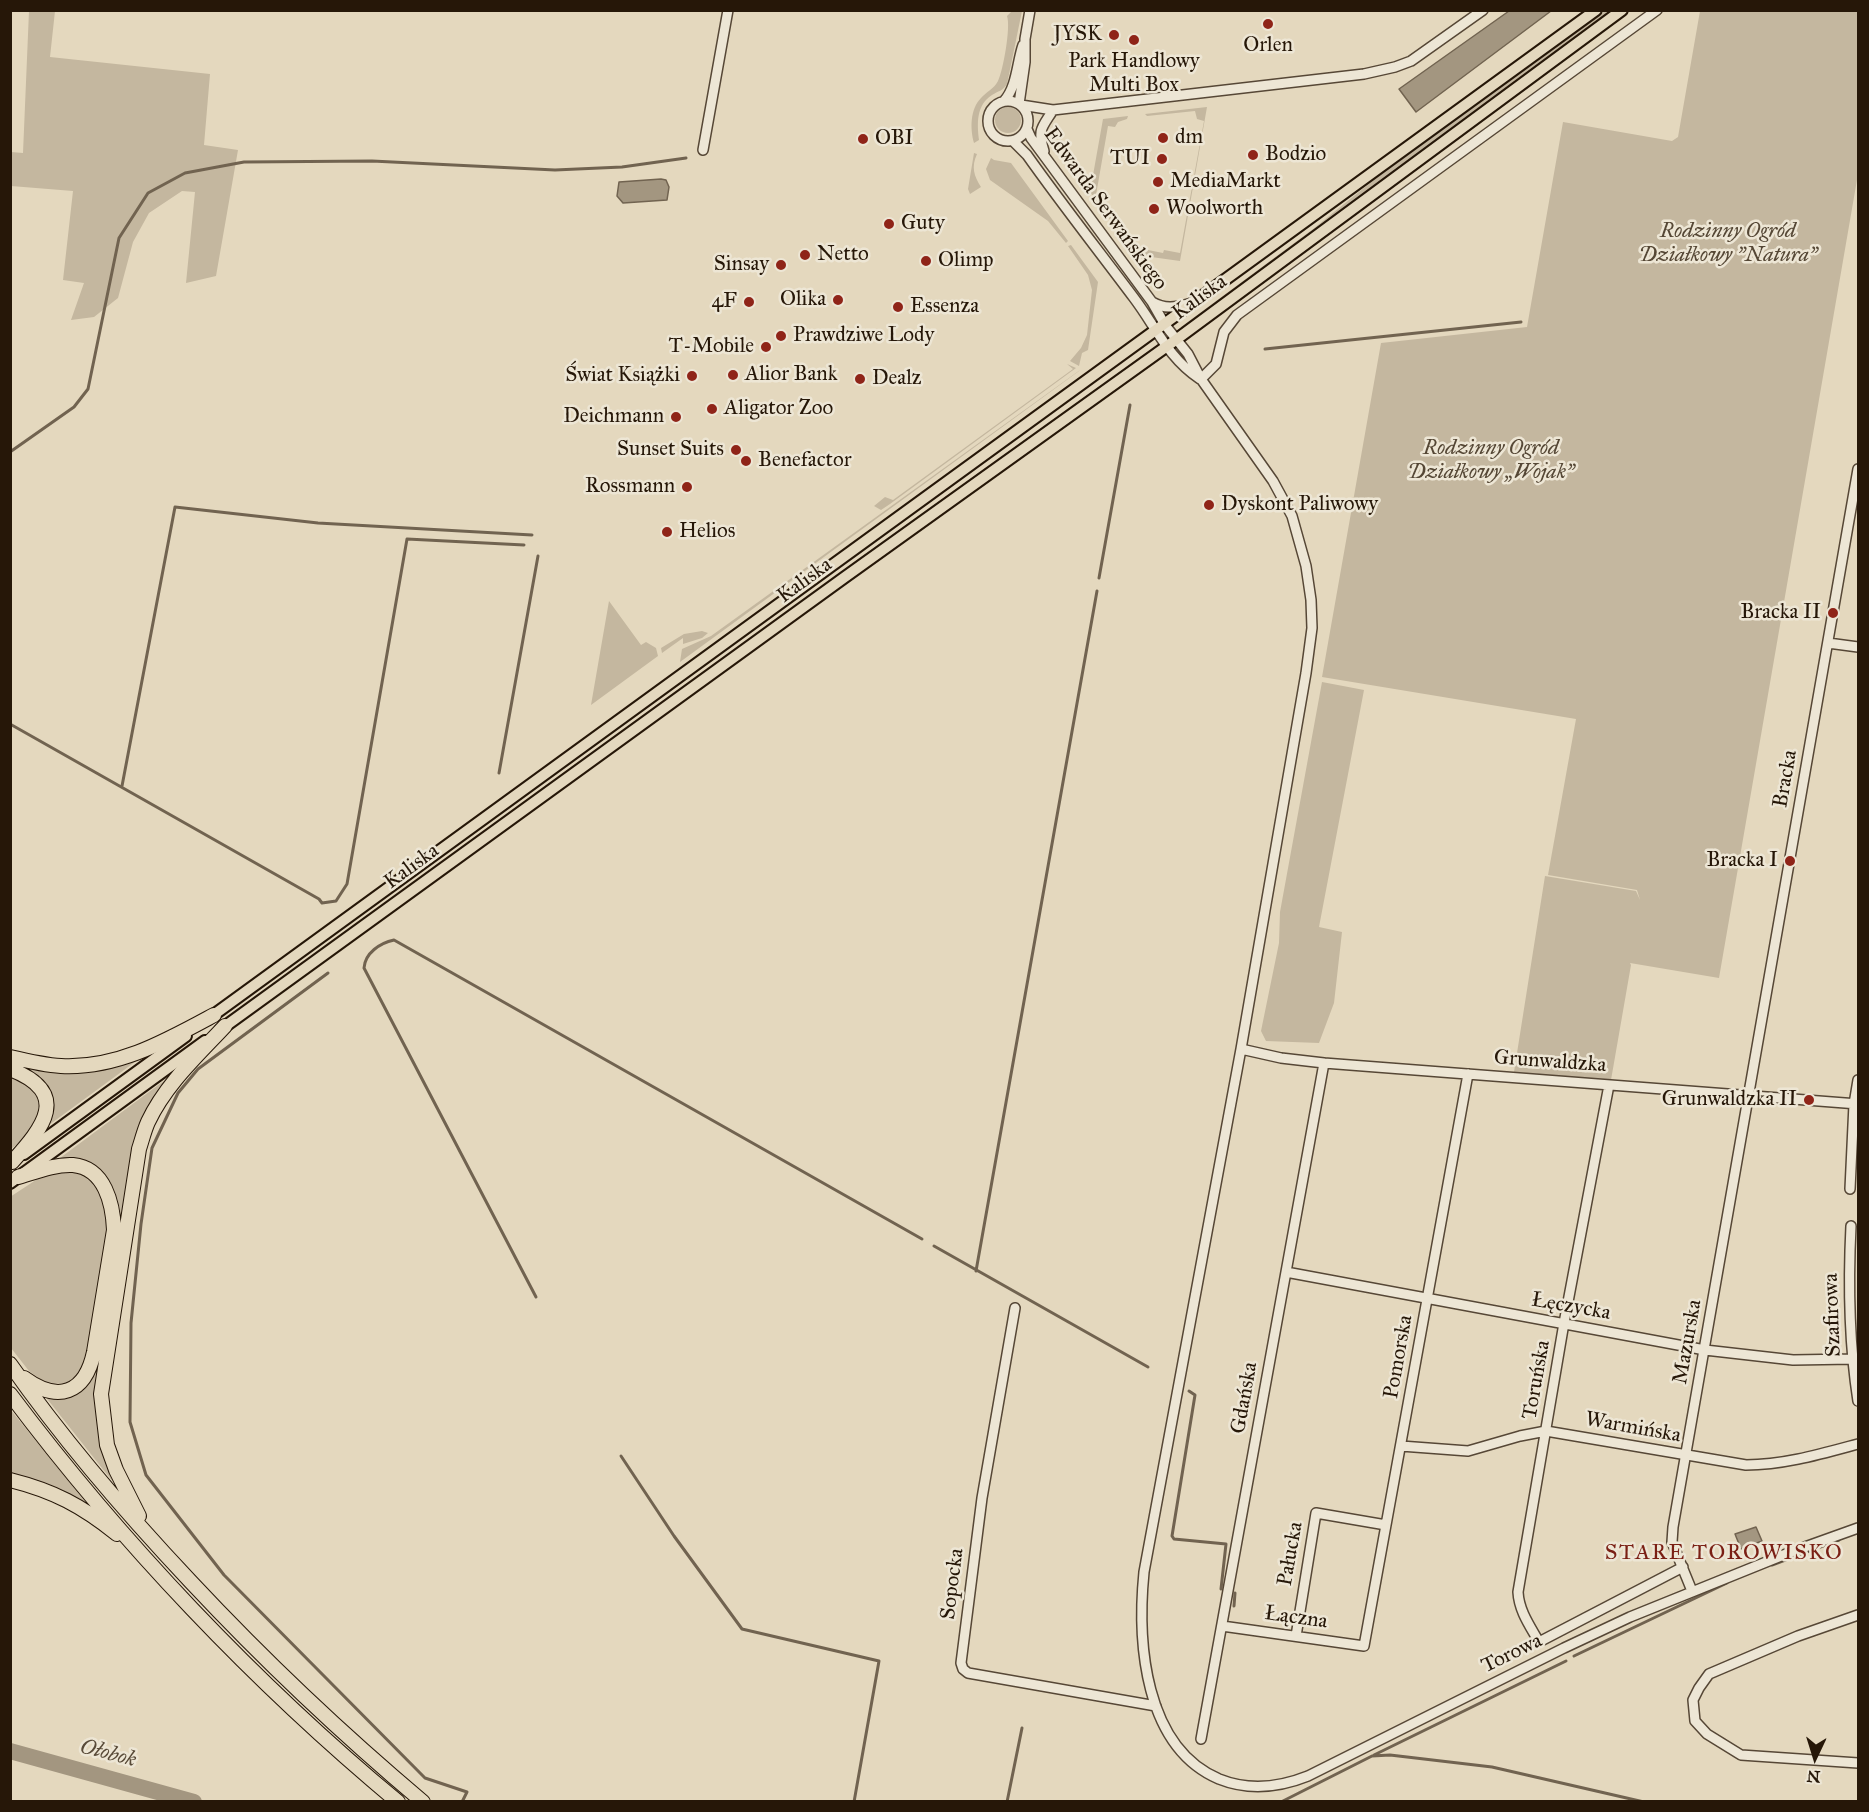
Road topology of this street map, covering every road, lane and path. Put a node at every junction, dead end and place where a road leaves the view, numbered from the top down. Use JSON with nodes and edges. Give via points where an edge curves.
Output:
{"nodes":[{"id":1,"x":728,"y":10,"type":"edge"},
{"id":2,"x":1030,"y":10,"type":"edge"},
{"id":3,"x":1483,"y":10,"type":"edge"},
{"id":4,"x":1596,"y":10,"type":"edge"},
{"id":5,"x":1622,"y":10,"type":"edge"},
{"id":6,"x":1657,"y":10,"type":"edge"},
{"id":7,"x":1025,"y":39,"type":"junction"},
{"id":8,"x":1004,"y":101,"type":"junction"},
{"id":9,"x":1020,"y":105,"type":"junction"},
{"id":10,"x":1053,"y":110,"type":"junction"},
{"id":11,"x":1027,"y":127,"type":"junction"},
{"id":12,"x":1013,"y":141,"type":"junction"},
{"id":13,"x":703,"y":150,"type":"dead end"},
{"id":14,"x":1045,"y":156,"type":"junction"},
{"id":15,"x":1152,"y":302,"type":"junction"},
{"id":16,"x":1197,"y":302,"type":"junction"},
{"id":17,"x":1161,"y":328,"type":"junction"},
{"id":18,"x":1177,"y":339,"type":"junction"},
{"id":19,"x":1165,"y":347,"type":"junction"},
{"id":20,"x":1201,"y":379,"type":"junction"},
{"id":21,"x":1858,"y":469,"type":"edge"},
{"id":22,"x":1828,"y":643,"type":"junction"},
{"id":23,"x":1858,"y":647,"type":"edge"},
{"id":24,"x":214,"y":1015,"type":"junction"},
{"id":25,"x":225,"y":1026,"type":"junction"},
{"id":26,"x":1240,"y":1049,"type":"junction"},
{"id":27,"x":10,"y":1057,"type":"edge"},
{"id":28,"x":1324,"y":1063,"type":"junction"},
{"id":29,"x":10,"y":1069,"type":"edge"},
{"id":30,"x":1468,"y":1074,"type":"junction"},
{"id":31,"x":1858,"y":1080,"type":"edge"},
{"id":32,"x":1610,"y":1085,"type":"junction"},
{"id":33,"x":1749,"y":1095,"type":"junction"},
{"id":34,"x":1856,"y":1104,"type":"edge"},
{"id":35,"x":11,"y":1163,"type":"edge"},
{"id":36,"x":14,"y":1180,"type":"edge"},
{"id":37,"x":1850,"y":1189,"type":"dead end"},
{"id":38,"x":1851,"y":1226,"type":"dead end"},
{"id":39,"x":1286,"y":1272,"type":"junction"},
{"id":40,"x":1428,"y":1300,"type":"junction"},
{"id":41,"x":1015,"y":1308,"type":"dead end"},
{"id":42,"x":1564,"y":1323,"type":"junction"},
{"id":43,"x":1705,"y":1350,"type":"junction"},
{"id":44,"x":1852,"y":1359,"type":"junction"},
{"id":45,"x":14,"y":1369,"type":"edge"},
{"id":46,"x":10,"y":1394,"type":"edge"},
{"id":47,"x":1858,"y":1401,"type":"edge"},
{"id":48,"x":1546,"y":1431,"type":"junction"},
{"id":49,"x":1858,"y":1444,"type":"edge"},
{"id":50,"x":1401,"y":1446,"type":"junction"},
{"id":51,"x":1686,"y":1455,"type":"junction"},
{"id":52,"x":10,"y":1480,"type":"edge"},
{"id":53,"x":1386,"y":1525,"type":"junction"},
{"id":54,"x":1858,"y":1528,"type":"edge"},
{"id":55,"x":153,"y":1542,"type":"junction"},
{"id":56,"x":147,"y":1558,"type":"junction"},
{"id":57,"x":1683,"y":1567,"type":"junction"},
{"id":58,"x":1692,"y":1591,"type":"junction"},
{"id":59,"x":1858,"y":1615,"type":"edge"},
{"id":60,"x":1222,"y":1626,"type":"junction"},
{"id":61,"x":1296,"y":1636,"type":"junction"},
{"id":62,"x":1364,"y":1646,"type":"joint"},
{"id":63,"x":1156,"y":1706,"type":"junction"},
{"id":64,"x":1201,"y":1739,"type":"dead end"},
{"id":65,"x":1858,"y":1763,"type":"edge"},
{"id":66,"x":422,"y":1801,"type":"edge"},
{"id":67,"x":398,"y":1802,"type":"edge"}],
"edges":[{"from":1,"to":13,"type":"street"},
{"from":2,"to":7,"type":"street"},
{"from":3,"to":10,"type":"street","via":[[1411,61],[1385,70]]},
{"from":4,"to":16,"type":"main road","name":"Kaliska"},
{"from":5,"to":18,"type":"main road","name":"Kaliska"},
{"from":6,"to":20,"type":"street","name":"Kaliska","via":[[1237,315],[1224,332],[1216,364]]},
{"from":7,"to":8,"type":"street","via":[[1012,90]]},
{"from":7,"to":9,"type":"street"},
{"from":8,"to":9,"type":"street"},
{"from":8,"to":12,"type":"street","via":[[992,108],[988,125],[998,139]]},
{"from":9,"to":10,"type":"street"},
{"from":9,"to":11,"type":"street","via":[[1027,114]]},
{"from":10,"to":11,"type":"street","via":[[1035,118]]},
{"from":10,"to":14,"type":"street","via":[[1041,128]]},
{"from":11,"to":12,"type":"street"},
{"from":11,"to":14,"type":"street","name":"Edwarda Serwańskiego","via":[[1027,134]]},
{"from":12,"to":17,"type":"street","name":"Edwarda Serwańskiego"},
{"from":14,"to":15,"type":"street","name":"Edwarda Serwańskiego"},
{"from":15,"to":16,"type":"street","via":[[1170,308]]},
{"from":15,"to":17,"type":"street","name":"Edwarda Serwańskiego"},
{"from":16,"to":17,"type":"main road","name":"Kaliska"},
{"from":17,"to":18,"type":"street","name":"Edwarda Serwańskiego"},
{"from":17,"to":19,"type":"street","name":"Edwarda Serwańskiego"},
{"from":17,"to":24,"type":"main road","name":"Kaliska"},
{"from":18,"to":19,"type":"main road","name":"Kaliska"},
{"from":18,"to":20,"type":"street","name":"Edwarda Serwańskiego"},
{"from":19,"to":20,"type":"street","name":"Edwarda Serwańskiego","via":[[1186,370]]},
{"from":19,"to":25,"type":"main road","name":"Kaliska"},
{"from":20,"to":26,"type":"street","name":"Torowa","via":[[1284,498],[1300,542],[1311,600],[1306,673]]},
{"from":21,"to":22,"type":"street","name":"Bracka"},
{"from":22,"to":23,"type":"street"},
{"from":22,"to":33,"type":"street","name":"Bracka"},
{"from":24,"to":27,"type":"highway","via":[[144,1050],[100,1064],[62,1066]]},
{"from":24,"to":35,"type":"main road","name":"Kaliska"},
{"from":25,"to":36,"type":"main road","name":"Kaliska"},
{"from":25,"to":55,"type":"highway","via":[[177,1077],[148,1123],[139,1149],[104,1372],[101,1394],[107,1445],[128,1497]]},
{"from":26,"to":28,"type":"street","name":"Grunwaldzka"},
{"from":26,"to":63,"type":"street","name":"Torowa","via":[[1144,1572],[1143,1642]]},
{"from":28,"to":30,"type":"street","name":"Grunwaldzka"},
{"from":28,"to":39,"type":"street","name":"Gdańska"},
{"from":29,"to":35,"type":"highway","via":[[41,1089],[46,1112],[42,1126]]},
{"from":30,"to":32,"type":"street","name":"Grunwaldzka"},
{"from":30,"to":40,"type":"street","name":"Pomorska"},
{"from":31,"to":34,"type":"street"},
{"from":32,"to":33,"type":"street","name":"Grunwaldzka"},
{"from":32,"to":42,"type":"street","name":"Toruńska"},
{"from":33,"to":34,"type":"street","name":"Grunwaldzka"},
{"from":33,"to":43,"type":"street","name":"Mazurska"},
{"from":34,"to":37,"type":"street"},
{"from":36,"to":45,"type":"highway","via":[[62,1166],[86,1169],[97,1177],[110,1197],[114,1230],[94,1352],[86,1377],[68,1391],[55,1392],[33,1385]]},
{"from":38,"to":44,"type":"street","name":"Szafirowa","via":[[1848,1274]]},
{"from":39,"to":40,"type":"street","name":"Łęczycka"},
{"from":39,"to":60,"type":"street","name":"Gdańska"},
{"from":40,"to":42,"type":"street","name":"Łęczycka"},
{"from":40,"to":50,"type":"street","name":"Pomorska"},
{"from":41,"to":63,"type":"street","name":"Sopocka","via":[[982,1498],[963,1669]]},
{"from":42,"to":43,"type":"street","name":"Łęczycka"},
{"from":42,"to":48,"type":"street","name":"Toruńska"},
{"from":43,"to":44,"type":"street","name":"Łęczycka","via":[[1793,1360]]},
{"from":43,"to":51,"type":"street","name":"Mazurska"},
{"from":44,"to":47,"type":"street","name":"Szafirowa"},
{"from":45,"to":55,"type":"highway","via":[[79,1455]]},
{"from":46,"to":56,"type":"highway"},
{"from":48,"to":50,"type":"street","name":"Warmińska","via":[[1468,1450]]},
{"from":48,"to":51,"type":"street","name":"Warmińska"},
{"from":48,"to":57,"type":"street","name":"Toruńska","via":[[1518,1592],[1539,1642]]},
{"from":49,"to":51,"type":"street","name":"Warmińska","via":[[1777,1464],[1746,1465]]},
{"from":50,"to":53,"type":"street","name":"Pomorska"},
{"from":51,"to":57,"type":"street","name":"Mazurska","via":[[1672,1542]]},
{"from":52,"to":56,"type":"highway","via":[[83,1508]]},
{"from":53,"to":61,"type":"street","name":"Pałucka","via":[[1316,1513]]},
{"from":53,"to":62,"type":"street","name":"Pomorska"},
{"from":54,"to":58,"type":"street","name":"Torowa"},
{"from":55,"to":66,"type":"highway","via":[[286,1679]]},
{"from":56,"to":67,"type":"highway","via":[[264,1680]]},
{"from":57,"to":58,"type":"street","name":"Mazurska"},
{"from":58,"to":63,"type":"street","name":"Torowa","via":[[1564,1648],[1289,1784],[1254,1787],[1211,1775],[1187,1758],[1166,1730]]},
{"from":59,"to":65,"type":"street","via":[[1709,1674],[1693,1700],[1695,1721],[1707,1734],[1741,1755]]},
{"from":60,"to":61,"type":"street","name":"Łączna"},
{"from":60,"to":64,"type":"street","name":"Gdańska"},
{"from":61,"to":62,"type":"street","name":"Łączna"}]}
